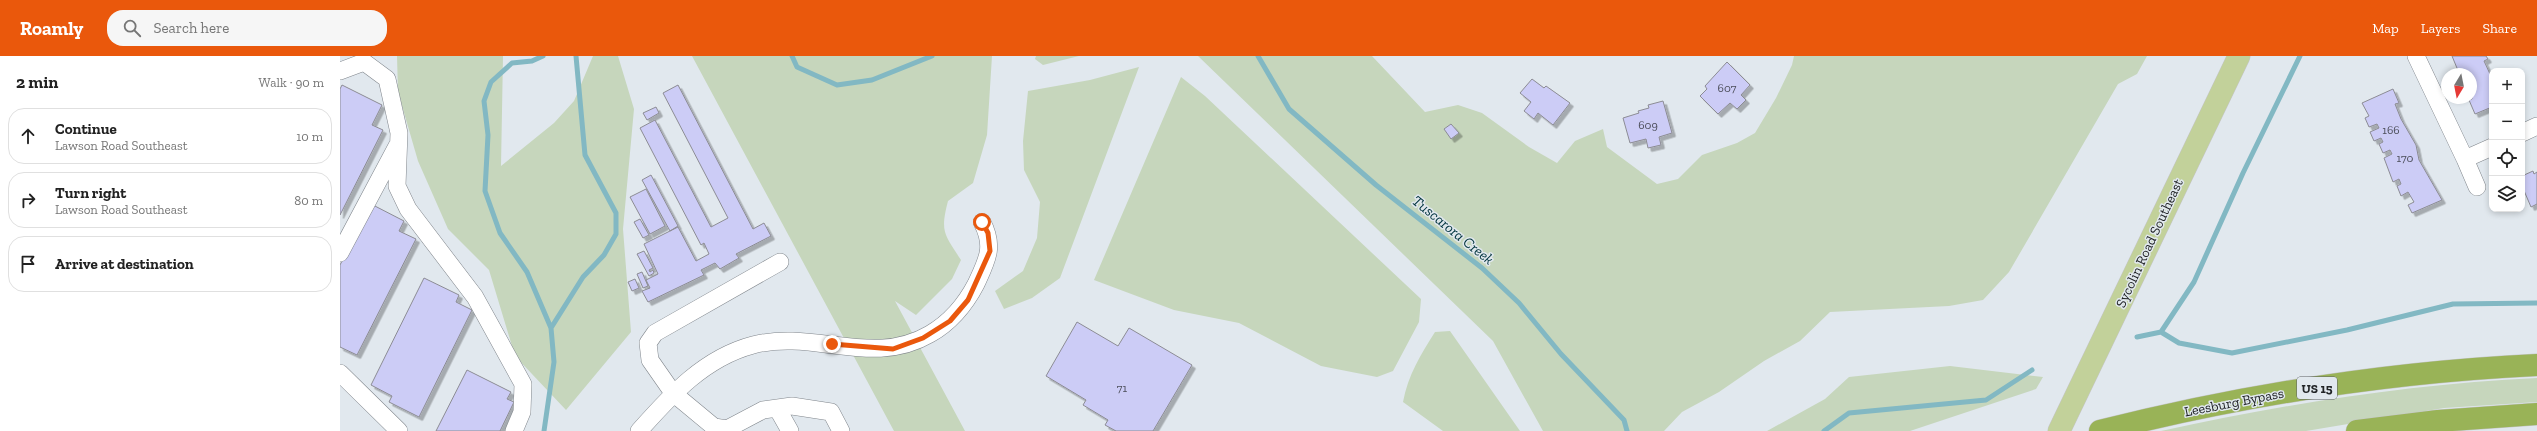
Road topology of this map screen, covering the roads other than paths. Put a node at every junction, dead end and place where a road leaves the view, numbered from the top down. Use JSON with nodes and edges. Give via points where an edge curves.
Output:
{"nodes":[{"id":1,"x":2239,"y":56,"type":"edge"},
{"id":2,"x":2416,"y":56,"type":"edge"},
{"id":3,"x":340,"y":71,"type":"edge"},
{"id":4,"x":2537,"y":126,"type":"edge"},
{"id":5,"x":2525,"y":132,"type":"edge"},
{"id":6,"x":399,"y":142,"type":"junction"},
{"id":7,"x":2489,"y":148,"type":"edge"},
{"id":8,"x":2465,"y":159,"type":"junction"},
{"id":9,"x":2477,"y":186,"type":"dead end"},
{"id":10,"x":982,"y":222,"type":"dead end"},
{"id":11,"x":340,"y":253,"type":"edge"},
{"id":12,"x":780,"y":262,"type":"dead end"},
{"id":13,"x":2537,"y":365,"type":"edge"},
{"id":14,"x":340,"y":373,"type":"edge"},
{"id":15,"x":673,"y":393,"type":"junction"},
{"id":16,"x":777,"y":408,"type":"junction"},
{"id":17,"x":2537,"y":414,"type":"edge"},
{"id":18,"x":399,"y":431,"type":"edge"},
{"id":19,"x":514,"y":431,"type":"edge"},
{"id":20,"x":639,"y":431,"type":"edge"},
{"id":21,"x":790,"y":431,"type":"edge"},
{"id":22,"x":841,"y":431,"type":"edge"},
{"id":23,"x":2059,"y":431,"type":"edge"},
{"id":24,"x":2100,"y":431,"type":"edge"},
{"id":25,"x":2357,"y":431,"type":"edge"}],
"edges":[{"from":1,"to":23,"type":"main road","name":"Sycolin Road Southeast"},
{"from":2,"to":8,"type":"street"},
{"from":3,"to":6,"type":"street","via":[[364,62],[387,79]]},
{"from":4,"to":5,"type":"street"},
{"from":6,"to":11,"type":"street"},
{"from":6,"to":19,"type":"street","via":[[398,186],[408,209],[475,297],[523,384],[522,412]]},
{"from":7,"to":8,"type":"street"},
{"from":8,"to":9,"type":"street"},
{"from":10,"to":15,"type":"street","via":[[988,233],[990,251],[968,300],[950,321],[923,338],[893,349],[863,349],[802,340],[752,346],[707,366]]},
{"from":12,"to":15,"type":"street","via":[[655,333],[648,343],[650,360]]},
{"from":13,"to":24,"type":"highway","name":"Leesburg Bypass","number":"US 15","via":[[2453,370],[2289,392],[2159,416]]},
{"from":14,"to":18,"type":"street"},
{"from":15,"to":16,"type":"street","via":[[714,427],[727,429],[762,410]]},
{"from":15,"to":20,"type":"street"},
{"from":16,"to":21,"type":"street"},
{"from":16,"to":22,"type":"street","via":[[792,406],[831,412]]},
{"from":17,"to":25,"type":"highway","via":[[2438,421]]}]}
